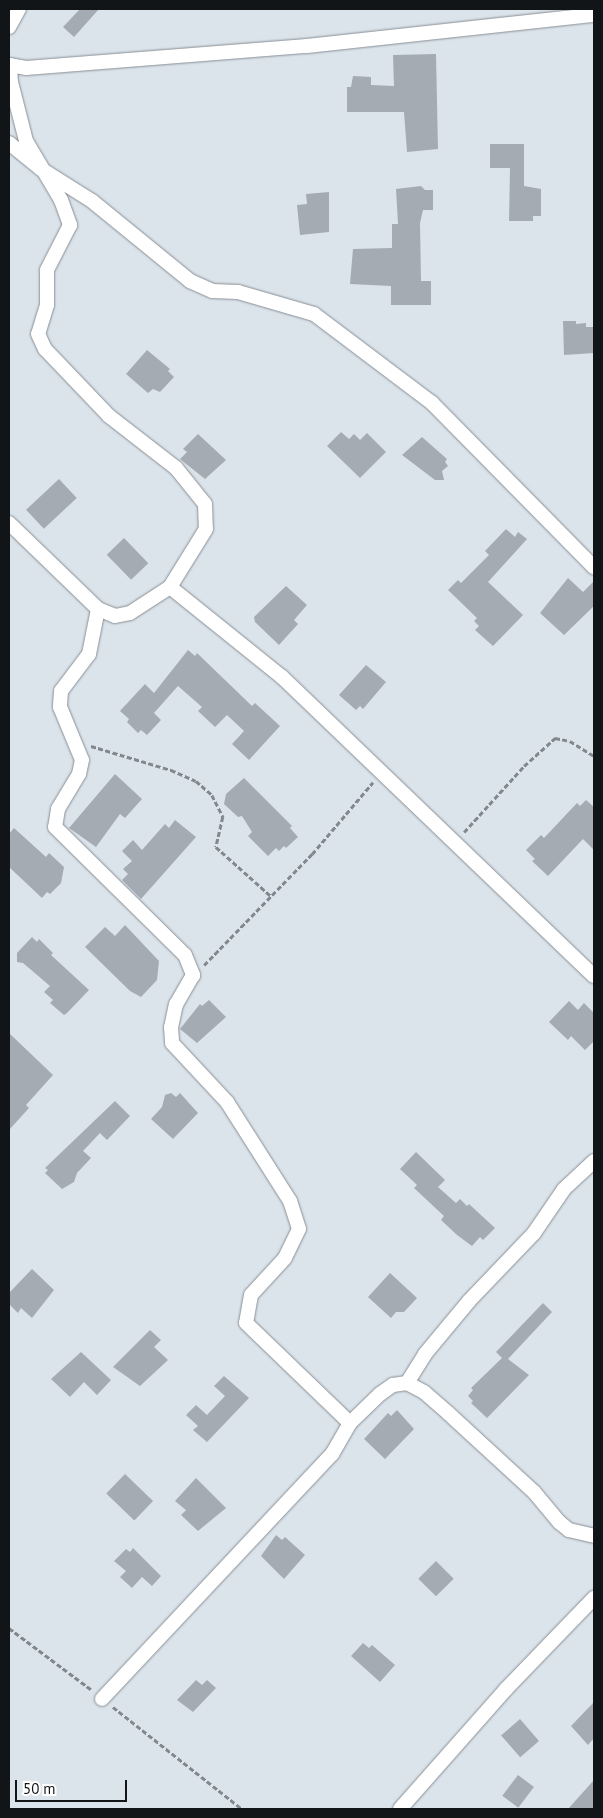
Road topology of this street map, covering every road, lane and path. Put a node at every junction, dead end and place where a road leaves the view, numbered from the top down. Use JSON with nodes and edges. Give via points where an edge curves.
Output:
{"nodes":[{"id":1,"x":19,"y":9,"type":"edge"},
{"id":2,"x":594,"y":15,"type":"edge"},
{"id":3,"x":9,"y":27,"type":"edge"},
{"id":4,"x":10,"y":65,"type":"edge"},
{"id":5,"x":9,"y":143,"type":"edge"},
{"id":6,"x":41,"y":169,"type":"junction"},
{"id":7,"x":9,"y":523,"type":"edge"},
{"id":8,"x":594,"y":567,"type":"edge"},
{"id":9,"x":170,"y":587,"type":"junction"},
{"id":10,"x":98,"y":609,"type":"junction"},
{"id":11,"x":75,"y":741,"type":"junction"},
{"id":12,"x":594,"y":756,"type":"edge"},
{"id":13,"x":381,"y":773,"type":"junction"},
{"id":14,"x":454,"y":842,"type":"junction"},
{"id":15,"x":272,"y":897,"type":"junction"},
{"id":16,"x":193,"y":975,"type":"junction"},
{"id":17,"x":594,"y":976,"type":"edge"},
{"id":18,"x":594,"y":1161,"type":"edge"},
{"id":19,"x":407,"y":1383,"type":"junction"},
{"id":20,"x":350,"y":1423,"type":"junction"},
{"id":21,"x":594,"y":1536,"type":"edge"},
{"id":22,"x":594,"y":1598,"type":"edge"},
{"id":23,"x":9,"y":1628,"type":"edge"},
{"id":24,"x":102,"y":1698,"type":"junction"},
{"id":25,"x":242,"y":1809,"type":"edge"},
{"id":26,"x":400,"y":1809,"type":"edge"}],
"edges":[{"from":1,"to":3,"type":"street"},
{"from":2,"to":4,"type":"street","via":[[307,46],[26,68]]},
{"from":4,"to":6,"type":"street","via":[[22,129]]},
{"from":5,"to":6,"type":"street"},
{"from":6,"to":8,"type":"street","via":[[92,201],[190,281],[212,291],[238,292],[314,314],[432,403]]},
{"from":6,"to":9,"type":"street","via":[[61,200],[70,225],[47,270],[47,305],[38,334],[45,349],[109,416],[176,468],[205,504],[206,529]]},
{"from":7,"to":10,"type":"street"},
{"from":9,"to":10,"type":"street","via":[[130,613],[115,616]]},
{"from":9,"to":13,"type":"street","via":[[282,678]]},
{"from":10,"to":11,"type":"street","via":[[89,654],[61,690],[60,706]]},
{"from":11,"to":15,"type":"path","via":[[171,770],[196,781],[212,795],[222,817],[216,848]]},
{"from":11,"to":16,"type":"street","via":[[82,760],[79,774],[58,809],[56,827],[170,938],[185,955]]},
{"from":12,"to":14,"type":"path","via":[[570,741],[555,738]]},
{"from":13,"to":14,"type":"street"},
{"from":13,"to":15,"type":"path"},
{"from":14,"to":17,"type":"street"},
{"from":15,"to":16,"type":"path"},
{"from":16,"to":20,"type":"street","via":[[176,1004],[171,1027],[172,1043],[227,1102],[290,1201],[299,1229],[285,1258],[251,1295],[246,1323]]},
{"from":18,"to":19,"type":"street","via":[[564,1189],[534,1233],[425,1354]]},
{"from":19,"to":20,"type":"street","via":[[394,1385],[380,1394]]},
{"from":19,"to":21,"type":"street","via":[[448,1412],[534,1492],[559,1522],[569,1530]]},
{"from":20,"to":24,"type":"street","via":[[332,1454]]},
{"from":22,"to":26,"type":"street","via":[[506,1689]]},
{"from":23,"to":24,"type":"path"},
{"from":24,"to":25,"type":"path"}]}
